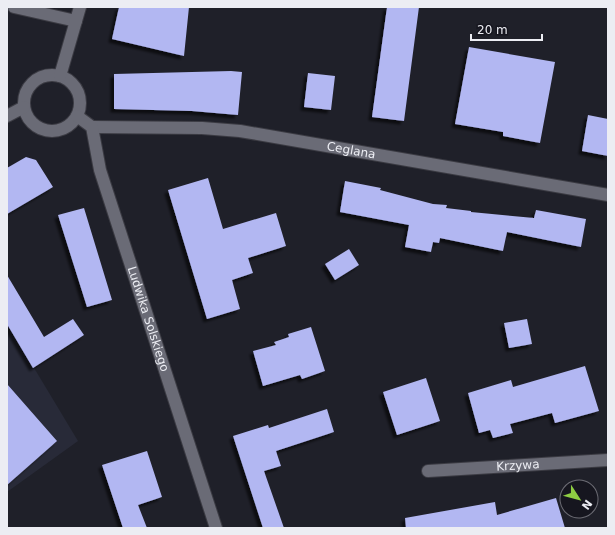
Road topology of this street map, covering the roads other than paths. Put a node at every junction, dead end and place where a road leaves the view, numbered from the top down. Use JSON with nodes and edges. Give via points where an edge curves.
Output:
{"nodes":[{"id":1,"x":14,"y":7,"type":"edge"},
{"id":2,"x":80,"y":7,"type":"edge"},
{"id":3,"x":76,"y":20,"type":"junction"},
{"id":4,"x":60,"y":76,"type":"junction"},
{"id":5,"x":24,"y":107,"type":"junction"},
{"id":6,"x":7,"y":116,"type":"edge"},
{"id":7,"x":77,"y":116,"type":"junction"},
{"id":8,"x":92,"y":127,"type":"junction"},
{"id":9,"x":608,"y":195,"type":"edge"},
{"id":10,"x":608,"y":460,"type":"edge"},
{"id":11,"x":428,"y":471,"type":"dead end"},
{"id":12,"x":216,"y":528,"type":"edge"}],
"edges":[{"from":1,"to":3,"type":"street"},
{"from":2,"to":3,"type":"street"},
{"from":3,"to":4,"type":"street"},
{"from":4,"to":5,"type":"street","via":[[41,77],[34,82],[28,89]]},
{"from":4,"to":7,"type":"street","via":[[67,79],[78,92],[80,100]]},
{"from":5,"to":6,"type":"street"},
{"from":5,"to":7,"type":"street","via":[[32,122],[47,130],[64,128]]},
{"from":7,"to":8,"type":"street"},
{"from":8,"to":9,"type":"street","name":"Ceglana","via":[[240,131]]},
{"from":8,"to":12,"type":"street","name":"Ludwika Solskiego","via":[[100,170]]},
{"from":10,"to":11,"type":"street","name":"Krzywa"}]}
